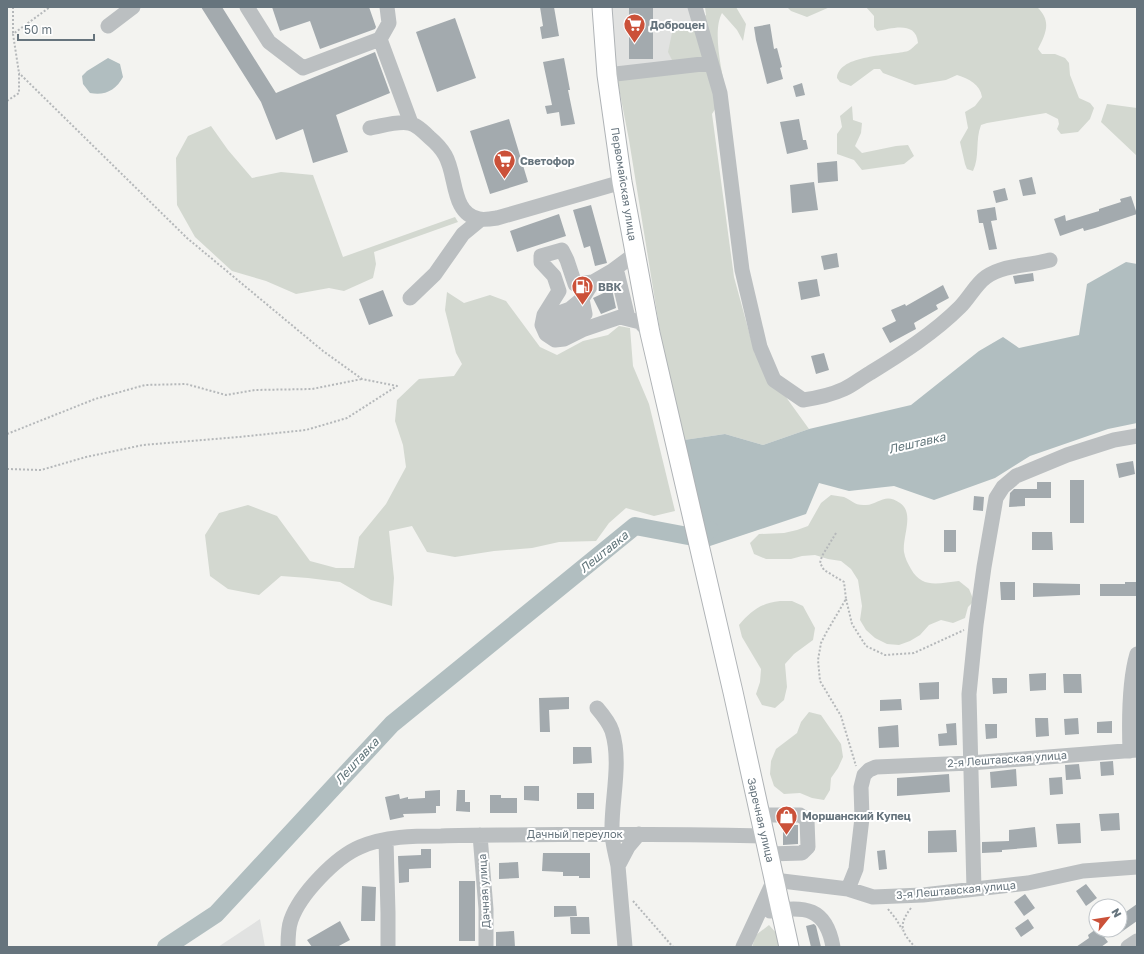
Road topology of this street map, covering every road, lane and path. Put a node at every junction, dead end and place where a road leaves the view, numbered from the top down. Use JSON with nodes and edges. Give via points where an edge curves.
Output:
{"nodes":[{"id":1,"x":13,"y":7,"type":"edge"},
{"id":2,"x":50,"y":7,"type":"edge"},
{"id":3,"x":132,"y":7,"type":"edge"},
{"id":4,"x":247,"y":7,"type":"edge"},
{"id":5,"x":387,"y":7,"type":"edge"},
{"id":6,"x":602,"y":7,"type":"edge"},
{"id":7,"x":695,"y":7,"type":"edge"},
{"id":8,"x":108,"y":26,"type":"dead end"},
{"id":9,"x":13,"y":34,"type":"junction"},
{"id":10,"x":380,"y":39,"type":"junction"},
{"id":11,"x":711,"y":63,"type":"junction"},
{"id":12,"x":19,"y":73,"type":"junction"},
{"id":13,"x":607,"y":75,"type":"junction"},
{"id":14,"x":7,"y":101,"type":"edge"},
{"id":15,"x":411,"y":123,"type":"junction"},
{"id":16,"x":370,"y":128,"type":"dead end"},
{"id":17,"x":622,"y":182,"type":"junction"},
{"id":18,"x":448,"y":210,"type":"dead end"},
{"id":19,"x":464,"y":211,"type":"junction"},
{"id":20,"x":480,"y":220,"type":"junction"},
{"id":21,"x":635,"y":254,"type":"junction"},
{"id":22,"x":1050,"y":260,"type":"dead end"},
{"id":23,"x":616,"y":268,"type":"junction"},
{"id":24,"x":593,"y":282,"type":"junction"},
{"id":25,"x":575,"y":284,"type":"junction"},
{"id":26,"x":558,"y":291,"type":"junction"},
{"id":27,"x":410,"y":298,"type":"dead end"},
{"id":28,"x":628,"y":318,"type":"junction"},
{"id":29,"x":544,"y":329,"type":"junction"},
{"id":30,"x":650,"y":333,"type":"junction"},
{"id":31,"x":656,"y":360,"type":"joint"},
{"id":32,"x":362,"y":379,"type":"junction"},
{"id":33,"x":7,"y":434,"type":"edge"},
{"id":34,"x":1137,"y":436,"type":"edge"},
{"id":35,"x":7,"y":469,"type":"edge"},
{"id":36,"x":836,"y":533,"type":"dead end"},
{"id":37,"x":846,"y":599,"type":"junction"},
{"id":38,"x":976,"y":625,"type":"junction"},
{"id":39,"x":1137,"y":654,"type":"edge"},
{"id":40,"x":597,"y":708,"type":"dead end"},
{"id":41,"x":1134,"y":750,"type":"edge"},
{"id":42,"x":970,"y":762,"type":"junction"},
{"id":43,"x":861,"y":787,"type":"junction"},
{"id":44,"x":760,"y":815,"type":"junction"},
{"id":45,"x":611,"y":834,"type":"junction"},
{"id":46,"x":640,"y":834,"type":"junction"},
{"id":47,"x":480,"y":835,"type":"junction"},
{"id":48,"x":386,"y":840,"type":"junction"},
{"id":49,"x":767,"y":845,"type":"junction"},
{"id":50,"x":618,"y":866,"type":"junction"},
{"id":51,"x":1137,"y":867,"type":"edge"},
{"id":52,"x":774,"y":880,"type":"junction"},
{"id":53,"x":620,"y":885,"type":"junction"},
{"id":54,"x":848,"y":889,"type":"junction"},
{"id":55,"x":974,"y":889,"type":"junction"},
{"id":56,"x":923,"y":895,"type":"junction"},
{"id":57,"x":873,"y":897,"type":"junction"},
{"id":58,"x":781,"y":909,"type":"junction"},
{"id":59,"x":758,"y":915,"type":"junction"},
{"id":60,"x":904,"y":932,"type":"junction"},
{"id":61,"x":1137,"y":941,"type":"edge"},
{"id":62,"x":288,"y":947,"type":"edge"},
{"id":63,"x":388,"y":947,"type":"edge"},
{"id":64,"x":486,"y":947,"type":"edge"},
{"id":65,"x":625,"y":947,"type":"edge"},
{"id":66,"x":673,"y":947,"type":"edge"},
{"id":67,"x":744,"y":947,"type":"edge"},
{"id":68,"x":789,"y":947,"type":"edge"},
{"id":69,"x":832,"y":947,"type":"edge"},
{"id":70,"x":915,"y":947,"type":"edge"},
{"id":71,"x":1128,"y":947,"type":"edge"}],
"edges":[{"from":1,"to":9,"type":"path"},
{"from":2,"to":9,"type":"path"},
{"from":3,"to":8,"type":"street"},
{"from":4,"to":10,"type":"street","via":[[269,42],[303,68]]},
{"from":5,"to":10,"type":"street","via":[[389,23]]},
{"from":6,"to":13,"type":"main road","name":"Первомайская улица"},
{"from":7,"to":11,"type":"street"},
{"from":9,"to":12,"type":"path"},
{"from":10,"to":15,"type":"street"},
{"from":11,"to":13,"type":"street"},
{"from":11,"to":22,"type":"street","via":[[720,93],[742,270],[760,347],[774,380],[803,400],[819,398],[844,389],[886,364],[934,330],[961,306],[985,278],[999,270]]},
{"from":12,"to":14,"type":"path","via":[[19,93]]},
{"from":12,"to":32,"type":"path","via":[[187,238],[323,351]]},
{"from":13,"to":17,"type":"main road","name":"Первомайская улица"},
{"from":15,"to":16,"type":"street"},
{"from":15,"to":19,"type":"street","via":[[422,130],[446,156],[458,201]]},
{"from":17,"to":20,"type":"street","via":[[497,218]]},
{"from":17,"to":21,"type":"main road","name":"Первомайская улица"},
{"from":18,"to":19,"type":"street"},
{"from":19,"to":20,"type":"street"},
{"from":20,"to":27,"type":"street","via":[[463,234],[435,274]]},
{"from":21,"to":23,"type":"street"},
{"from":21,"to":30,"type":"main road","name":"Первомайская улица"},
{"from":23,"to":24,"type":"street"},
{"from":23,"to":28,"type":"street"},
{"from":24,"to":25,"type":"street"},
{"from":24,"to":29,"type":"street","via":[[582,299],[560,313]]},
{"from":25,"to":26,"type":"street"},
{"from":25,"to":26,"type":"street","via":[[562,250],[541,256],[541,262],[554,276]]},
{"from":26,"to":29,"type":"street","via":[[544,315]]},
{"from":28,"to":29,"type":"street","via":[[620,317],[564,339],[555,340]]},
{"from":28,"to":30,"type":"street","via":[[640,322]]},
{"from":30,"to":31,"type":"main road","name":"Первомайская улица"},
{"from":31,"to":44,"type":"main road","name":"Заречная улица"},
{"from":32,"to":33,"type":"path","via":[[312,388],[255,390],[226,395],[186,384],[145,385],[95,399]]},
{"from":32,"to":35,"type":"path","via":[[397,386],[347,418],[306,430],[143,445],[41,470]]},
{"from":34,"to":38,"type":"street","via":[[1114,440],[1067,455],[1016,476],[1003,487],[996,498]]},
{"from":36,"to":37,"type":"path","via":[[820,563],[824,570],[844,582]]},
{"from":37,"to":38,"type":"path","via":[[852,624],[866,646],[885,655],[914,653]]},
{"from":37,"to":43,"type":"path","via":[[826,633],[818,660],[820,681],[841,716]]},
{"from":38,"to":42,"type":"street","via":[[969,694]]},
{"from":39,"to":41,"type":"street","via":[[1133,670],[1129,736]]},
{"from":40,"to":45,"type":"street","via":[[606,720],[614,742],[616,765]]},
{"from":41,"to":42,"type":"street","name":"2-я Лештавская улица"},
{"from":42,"to":43,"type":"street","name":"2-я Лештавская улица","via":[[876,767],[864,775]]},
{"from":42,"to":55,"type":"street"},
{"from":43,"to":54,"type":"street","via":[[862,818],[856,869]]},
{"from":44,"to":49,"type":"main road","name":"Заречная улица"},
{"from":44,"to":49,"type":"street","name":"Дачный переулок","via":[[800,815],[807,820],[808,846],[802,853]]},
{"from":45,"to":46,"type":"street","name":"Дачный переулок"},
{"from":45,"to":47,"type":"street","name":"Дачный переулок"},
{"from":45,"to":50,"type":"street"},
{"from":46,"to":49,"type":"street","name":"Дачный переулок"},
{"from":46,"to":50,"type":"street","via":[[628,847]]},
{"from":47,"to":48,"type":"street","name":"Дачный переулок"},
{"from":47,"to":64,"type":"street","name":"Дачная улица","via":[[486,909]]},
{"from":48,"to":62,"type":"street","name":"Дачный переулок","via":[[353,850],[325,873],[297,908],[291,920]]},
{"from":48,"to":63,"type":"street"},
{"from":49,"to":52,"type":"main road","name":"Заречная улица"},
{"from":50,"to":53,"type":"street"},
{"from":51,"to":55,"type":"street","name":"3-я Лештавская улица","via":[[1083,871],[1028,883]]},
{"from":52,"to":54,"type":"street","name":"3-я Лештавская улица"},
{"from":52,"to":58,"type":"main road","name":"Заречная улица"},
{"from":52,"to":59,"type":"street"},
{"from":53,"to":65,"type":"street"},
{"from":53,"to":66,"type":"path"},
{"from":54,"to":57,"type":"street","name":"3-я Лештавская улица"},
{"from":55,"to":56,"type":"street","name":"3-я Лештавская улица"},
{"from":56,"to":57,"type":"street","name":"3-я Лештавская улица"},
{"from":56,"to":60,"type":"path","via":[[905,915],[902,924]]},
{"from":57,"to":60,"type":"path","via":[[884,904]]},
{"from":58,"to":59,"type":"street"},
{"from":58,"to":68,"type":"main road","name":"Заречная улица"},
{"from":58,"to":69,"type":"street","via":[[802,909],[818,915],[829,931]]},
{"from":59,"to":67,"type":"street"},
{"from":60,"to":70,"type":"path"},
{"from":61,"to":71,"type":"street"}]}
